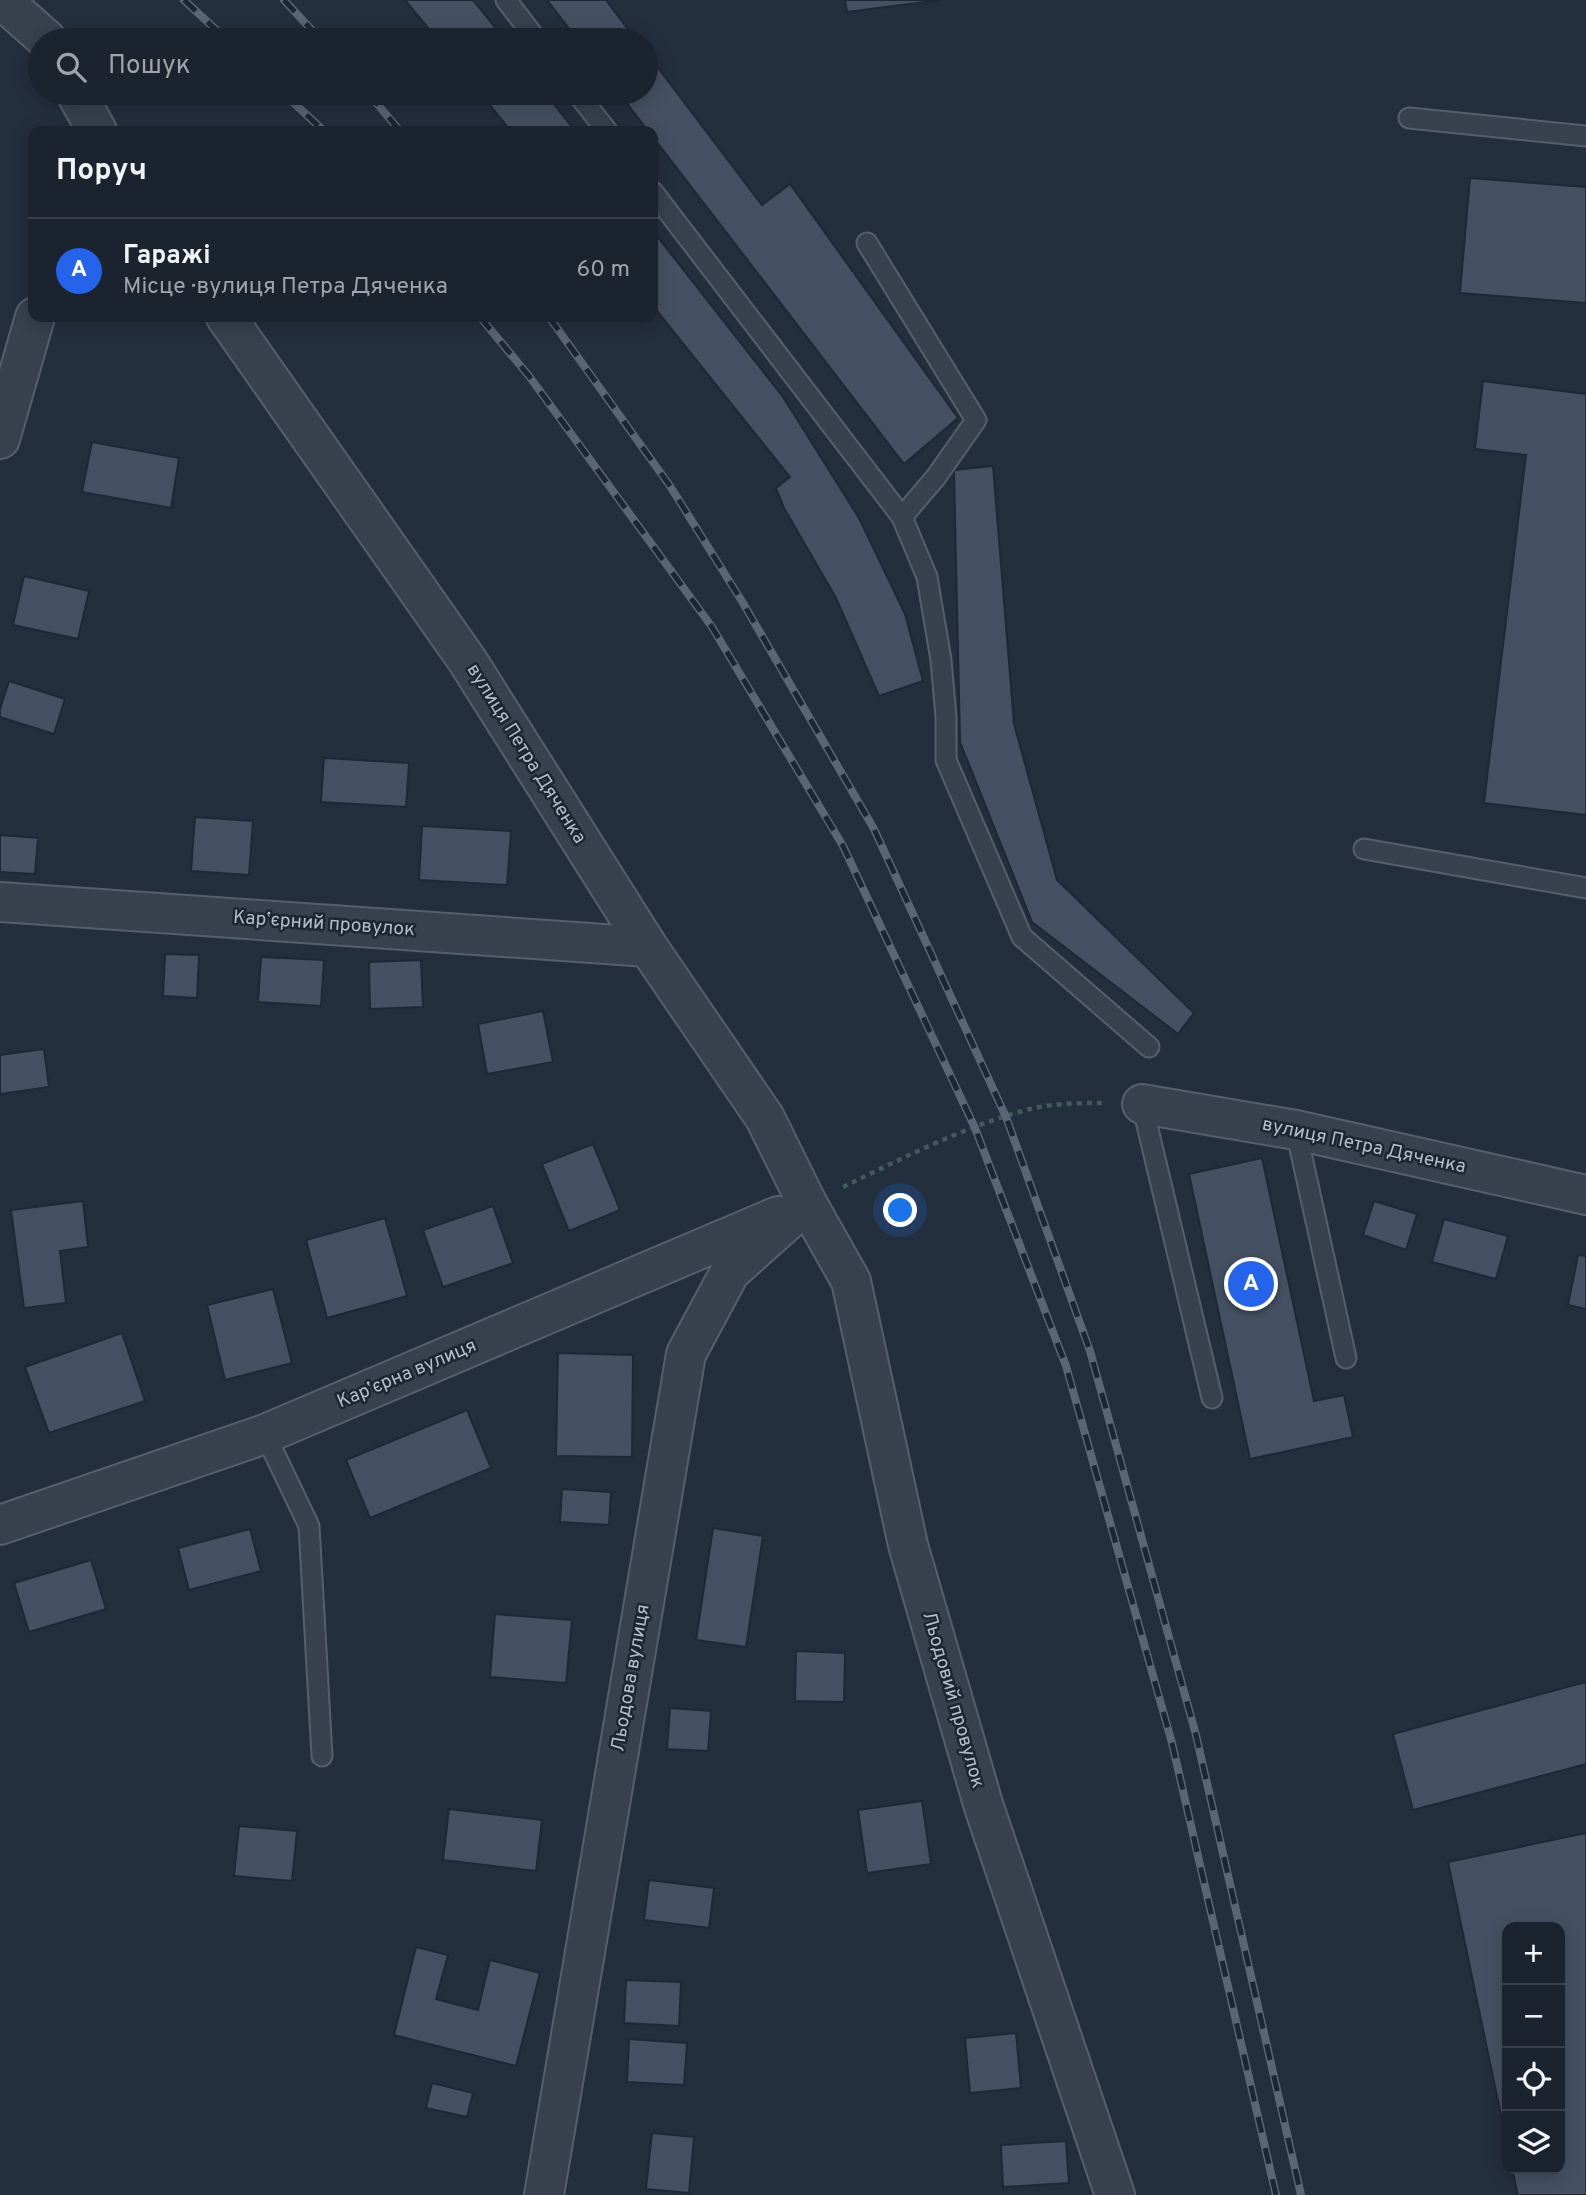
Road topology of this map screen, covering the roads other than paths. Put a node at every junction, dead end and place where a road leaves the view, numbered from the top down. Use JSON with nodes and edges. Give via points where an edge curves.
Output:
{"nodes":[{"id":1,"x":2,"y":0,"type":"edge"},
{"id":2,"x":506,"y":0,"type":"edge"},
{"id":3,"x":34,"y":28,"type":"edge"},
{"id":4,"x":528,"y":28,"type":"edge"},
{"id":5,"x":83,"y":105,"type":"edge"},
{"id":6,"x":586,"y":105,"type":"edge"},
{"id":7,"x":1409,"y":118,"type":"dead end"},
{"id":8,"x":94,"y":126,"type":"edge"},
{"id":9,"x":603,"y":126,"type":"edge"},
{"id":10,"x":1586,"y":136,"type":"edge"},
{"id":11,"x":658,"y":199,"type":"edge"},
{"id":12,"x":867,"y":243,"type":"dead end"},
{"id":13,"x":34,"y":322,"type":"edge"},
{"id":14,"x":230,"y":322,"type":"edge"},
{"id":15,"x":0,"y":439,"type":"edge"},
{"id":16,"x":902,"y":517,"type":"junction"},
{"id":17,"x":1364,"y":849,"type":"dead end"},
{"id":18,"x":1586,"y":888,"type":"edge"},
{"id":19,"x":0,"y":902,"type":"edge"},
{"id":20,"x":648,"y":947,"type":"junction"},
{"id":21,"x":1149,"y":1047,"type":"dead end"},
{"id":22,"x":1142,"y":1104,"type":"joint"},
{"id":23,"x":1296,"y":1130,"type":"junction"},
{"id":24,"x":1586,"y":1195,"type":"edge"},
{"id":25,"x":807,"y":1203,"type":"junction"},
{"id":26,"x":1346,"y":1358,"type":"dead end"},
{"id":27,"x":1212,"y":1398,"type":"dead end"},
{"id":28,"x":265,"y":1434,"type":"junction"},
{"id":29,"x":0,"y":1525,"type":"edge"},
{"id":30,"x":322,"y":1756,"type":"dead end"},
{"id":31,"x":544,"y":2195,"type":"edge"},
{"id":32,"x":1115,"y":2195,"type":"edge"}],
"edges":[{"from":1,"to":3,"type":"street"},
{"from":2,"to":4,"type":"lane"},
{"from":5,"to":8,"type":"street"},
{"from":6,"to":9,"type":"lane"},
{"from":7,"to":10,"type":"lane"},
{"from":11,"to":16,"type":"lane"},
{"from":12,"to":16,"type":"lane","via":[[976,419]]},
{"from":13,"to":15,"type":"street"},
{"from":14,"to":20,"type":"street","name":"вулиця Петра Дяченка","via":[[467,660]]},
{"from":16,"to":21,"type":"lane","via":[[927,577],[941,660],[946,760],[1021,937]]},
{"from":17,"to":18,"type":"lane"},
{"from":19,"to":20,"type":"street","name":"Карʼєрний провулок"},
{"from":20,"to":25,"type":"street","name":"вулиця Петра Дяченка","via":[[765,1118]]},
{"from":22,"to":23,"type":"street","name":"вулиця Петра Дяченка"},
{"from":22,"to":27,"type":"lane"},
{"from":23,"to":24,"type":"street","name":"вулиця Петра Дяченка"},
{"from":23,"to":26,"type":"lane"},
{"from":25,"to":28,"type":"street","name":"Карʼєрна вулиця"},
{"from":25,"to":31,"type":"street","name":"Льодова вулиця","via":[[730,1272],[686,1354]]},
{"from":25,"to":32,"type":"street","name":"Льодовий провулок","via":[[850,1281],[908,1545],[975,1778]]},
{"from":28,"to":29,"type":"street","name":"Карʼєрна вулиця"},
{"from":28,"to":30,"type":"lane","via":[[309,1526]]}]}
